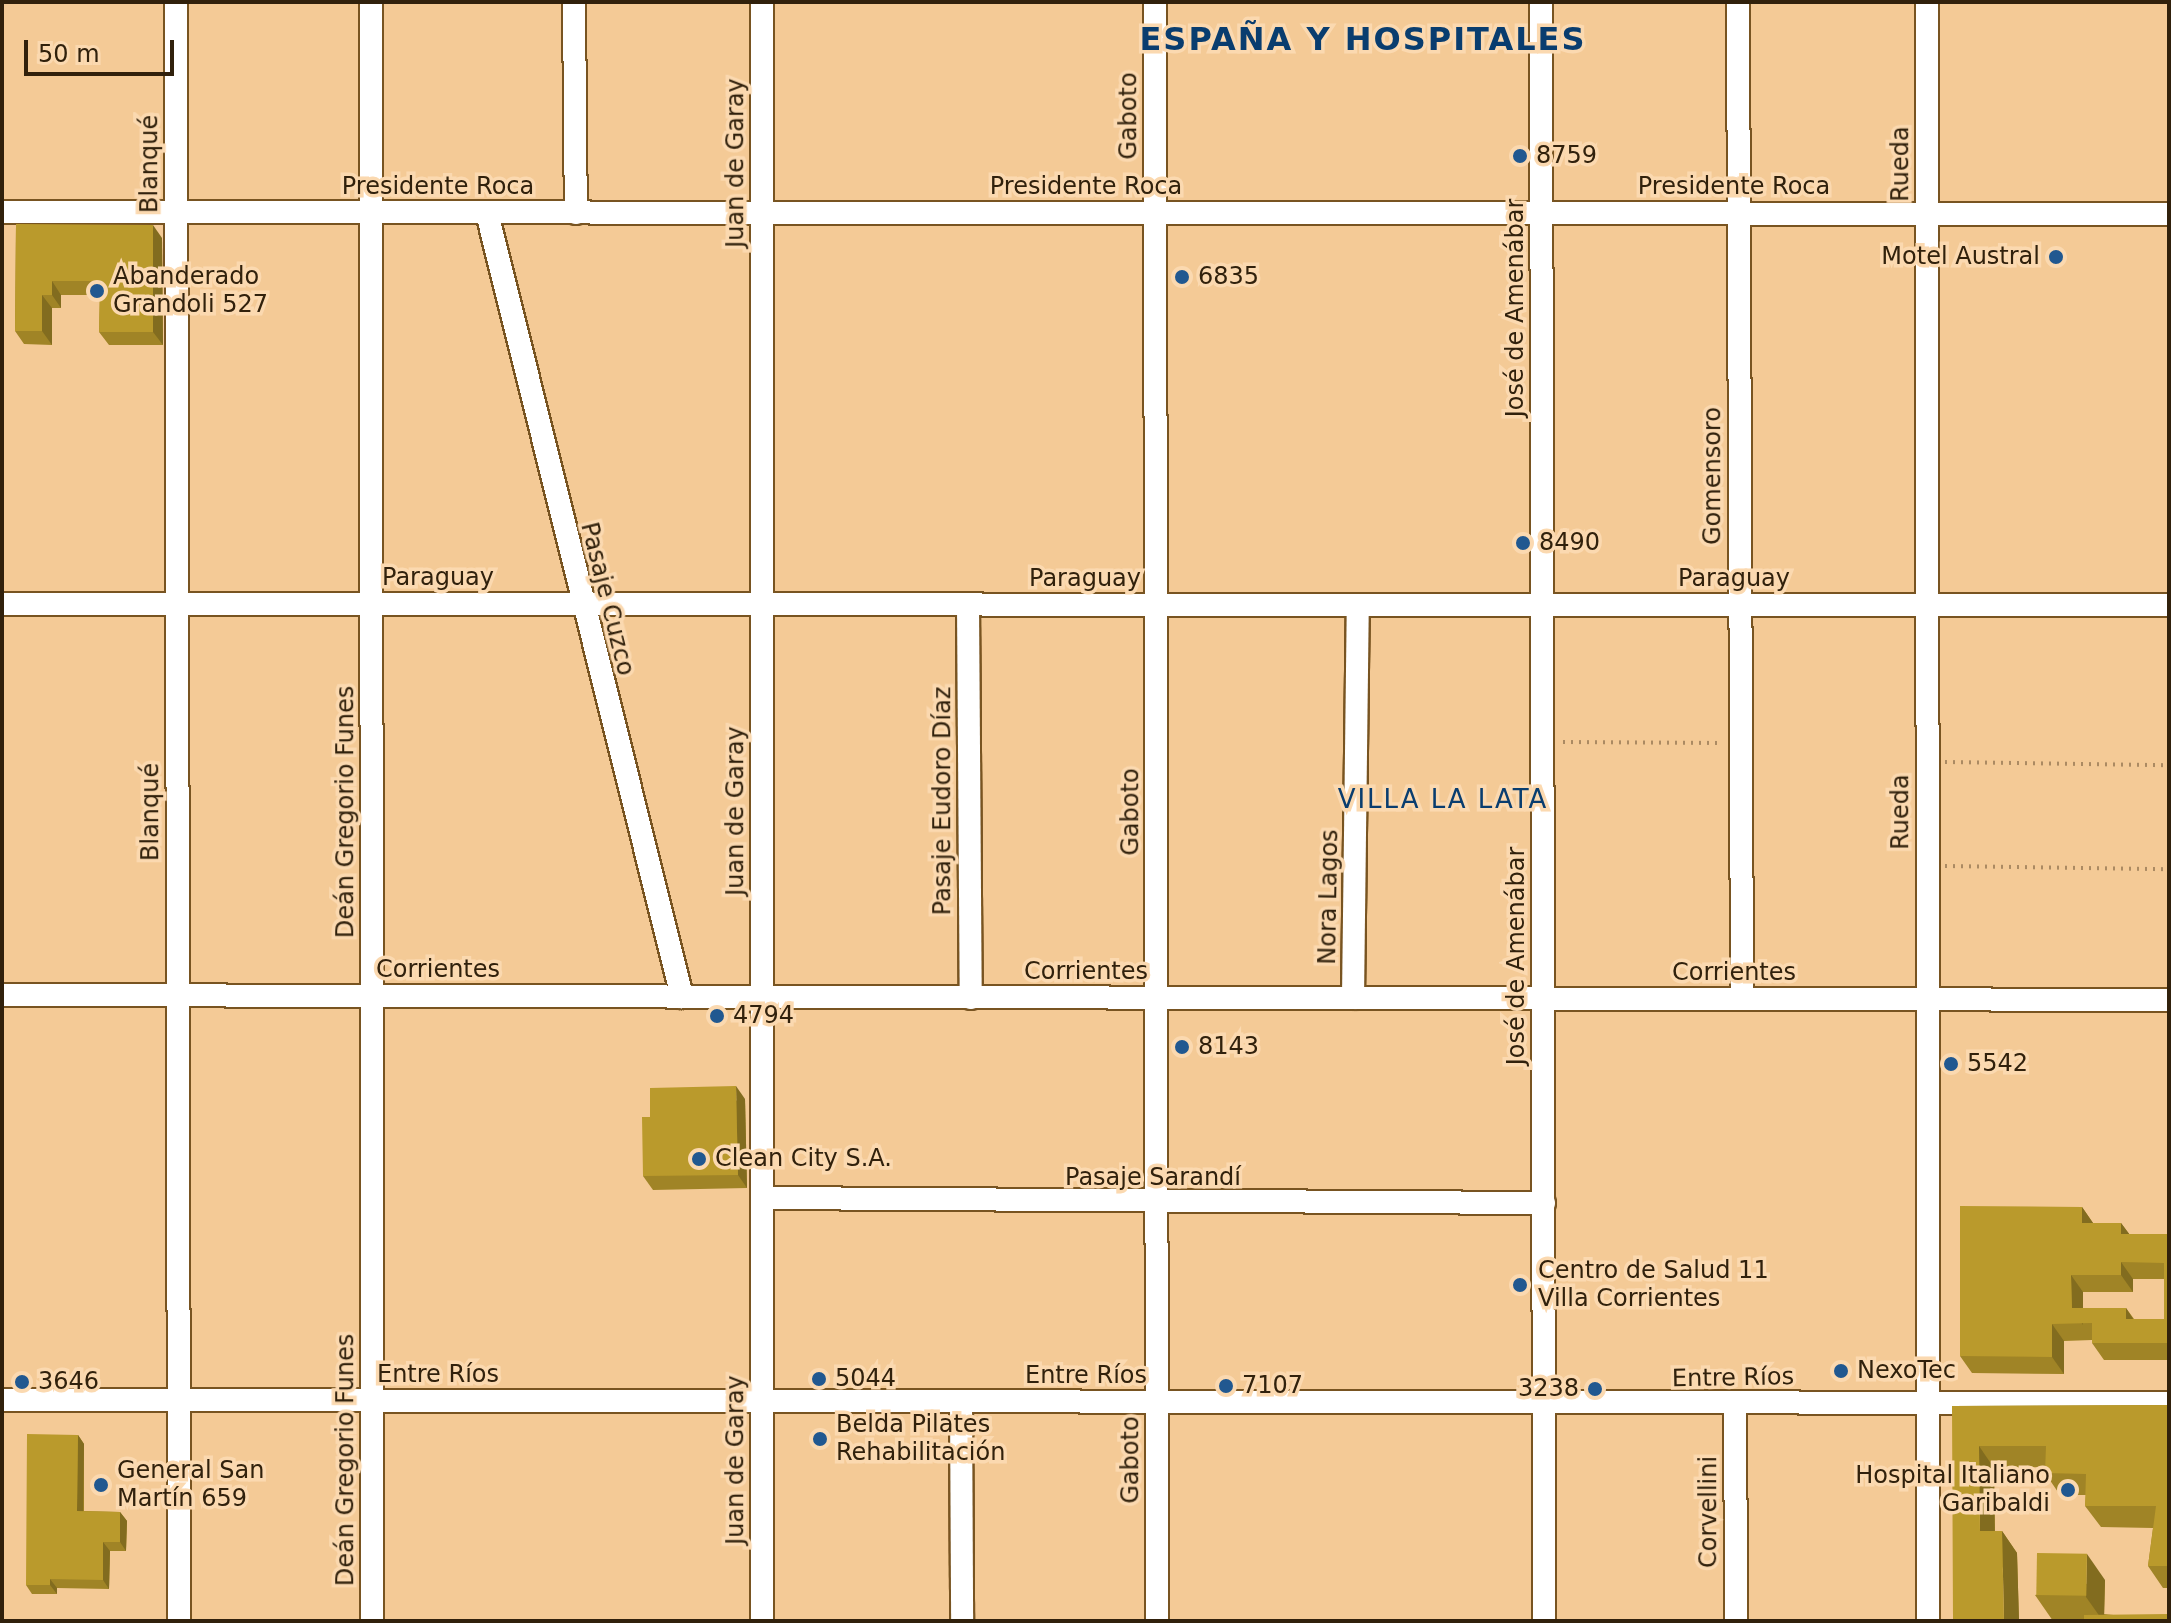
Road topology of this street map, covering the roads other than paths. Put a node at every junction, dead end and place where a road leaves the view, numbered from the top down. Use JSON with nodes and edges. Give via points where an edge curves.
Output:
{"nodes":[{"id":1,"x":176,"y":2,"type":"edge"},
{"id":2,"x":371,"y":2,"type":"edge"},
{"id":3,"x":574,"y":2,"type":"edge"},
{"id":4,"x":762,"y":2,"type":"edge"},
{"id":5,"x":1155,"y":2,"type":"edge"},
{"id":6,"x":1541,"y":2,"type":"edge"},
{"id":7,"x":1738,"y":2,"type":"edge"},
{"id":8,"x":1927,"y":2,"type":"edge"},
{"id":9,"x":2,"y":212,"type":"edge"},
{"id":10,"x":1738,"y":212,"type":"junction"},
{"id":11,"x":176,"y":213,"type":"junction"},
{"id":12,"x":371,"y":213,"type":"junction"},
{"id":13,"x":487,"y":213,"type":"junction"},
{"id":14,"x":576,"y":213,"type":"junction"},
{"id":15,"x":762,"y":213,"type":"junction"},
{"id":16,"x":1156,"y":213,"type":"junction"},
{"id":17,"x":1542,"y":214,"type":"junction"},
{"id":18,"x":1927,"y":214,"type":"junction"},
{"id":19,"x":2169,"y":214,"type":"edge"},
{"id":20,"x":2,"y":604,"type":"edge"},
{"id":21,"x":177,"y":604,"type":"junction"},
{"id":22,"x":372,"y":604,"type":"junction"},
{"id":23,"x":762,"y":604,"type":"junction"},
{"id":24,"x":581,"y":605,"type":"junction"},
{"id":25,"x":968,"y":605,"type":"junction"},
{"id":26,"x":1156,"y":605,"type":"junction"},
{"id":27,"x":1358,"y":605,"type":"junction"},
{"id":28,"x":1543,"y":605,"type":"junction"},
{"id":29,"x":1740,"y":605,"type":"junction"},
{"id":30,"x":1927,"y":605,"type":"junction"},
{"id":31,"x":2169,"y":605,"type":"edge"},
{"id":32,"x":2,"y":995,"type":"edge"},
{"id":33,"x":178,"y":996,"type":"junction"},
{"id":34,"x":372,"y":996,"type":"junction"},
{"id":35,"x":682,"y":997,"type":"junction"},
{"id":36,"x":762,"y":997,"type":"junction"},
{"id":37,"x":971,"y":998,"type":"junction"},
{"id":38,"x":1157,"y":998,"type":"junction"},
{"id":39,"x":1353,"y":998,"type":"junction"},
{"id":40,"x":1742,"y":998,"type":"junction"},
{"id":41,"x":1543,"y":999,"type":"junction"},
{"id":42,"x":1927,"y":1000,"type":"junction"},
{"id":43,"x":2169,"y":1000,"type":"edge"},
{"id":44,"x":762,"y":1198,"type":"junction"},
{"id":45,"x":1544,"y":1203,"type":"junction"},
{"id":46,"x":1157,"y":1205,"type":"junction"},
{"id":47,"x":2,"y":1400,"type":"edge"},
{"id":48,"x":178,"y":1401,"type":"junction"},
{"id":49,"x":372,"y":1401,"type":"junction"},
{"id":50,"x":761,"y":1402,"type":"junction"},
{"id":51,"x":961,"y":1402,"type":"junction"},
{"id":52,"x":1157,"y":1402,"type":"junction"},
{"id":53,"x":1735,"y":1403,"type":"junction"},
{"id":54,"x":1928,"y":1403,"type":"junction"},
{"id":55,"x":2169,"y":1403,"type":"edge"},
{"id":56,"x":1545,"y":1407,"type":"junction"},
{"id":57,"x":179,"y":1621,"type":"edge"},
{"id":58,"x":372,"y":1621,"type":"edge"},
{"id":59,"x":762,"y":1621,"type":"edge"},
{"id":60,"x":962,"y":1621,"type":"edge"},
{"id":61,"x":1157,"y":1621,"type":"edge"},
{"id":62,"x":1544,"y":1621,"type":"edge"},
{"id":63,"x":1736,"y":1621,"type":"edge"},
{"id":64,"x":1928,"y":1621,"type":"edge"}],
"edges":[{"from":1,"to":11,"type":"street","name":"Blanqué"},
{"from":2,"to":12,"type":"street","name":"Deán Gregorio Funes"},
{"from":3,"to":14,"type":"street"},
{"from":4,"to":15,"type":"street","name":"Juan de Garay"},
{"from":5,"to":16,"type":"street","name":"Gaboto"},
{"from":6,"to":17,"type":"street","name":"José de Amenábar"},
{"from":7,"to":10,"type":"street","name":"Gomensoro"},
{"from":8,"to":18,"type":"street","name":"Rueda"},
{"from":9,"to":11,"type":"street","name":"Presidente Roca"},
{"from":10,"to":17,"type":"street","name":"Presidente Roca"},
{"from":10,"to":18,"type":"street","name":"Presidente Roca"},
{"from":10,"to":29,"type":"street","name":"Gomensoro"},
{"from":11,"to":12,"type":"street","name":"Presidente Roca"},
{"from":11,"to":21,"type":"street","name":"Blanqué"},
{"from":12,"to":13,"type":"street","name":"Presidente Roca"},
{"from":12,"to":22,"type":"street","name":"Deán Gregorio Funes"},
{"from":13,"to":14,"type":"street","name":"Presidente Roca"},
{"from":13,"to":24,"type":"street","name":"Pasaje Cuzco"},
{"from":14,"to":15,"type":"street","name":"Presidente Roca"},
{"from":15,"to":16,"type":"street","name":"Presidente Roca"},
{"from":15,"to":23,"type":"street","name":"Juan de Garay"},
{"from":16,"to":17,"type":"street","name":"Presidente Roca"},
{"from":16,"to":26,"type":"street","name":"Gaboto"},
{"from":17,"to":28,"type":"street","name":"José de Amenábar"},
{"from":18,"to":19,"type":"street","name":"Presidente Roca"},
{"from":18,"to":30,"type":"street","name":"Rueda"},
{"from":20,"to":21,"type":"street","name":"Paraguay"},
{"from":21,"to":22,"type":"street","name":"Paraguay"},
{"from":21,"to":33,"type":"street","name":"Blanqué"},
{"from":22,"to":24,"type":"street","name":"Paraguay"},
{"from":22,"to":34,"type":"street","name":"Deán Gregorio Funes"},
{"from":23,"to":24,"type":"street","name":"Paraguay"},
{"from":23,"to":25,"type":"street","name":"Paraguay"},
{"from":23,"to":36,"type":"street","name":"Juan de Garay"},
{"from":24,"to":35,"type":"street","name":"Pasaje Cuzco"},
{"from":25,"to":26,"type":"street","name":"Paraguay"},
{"from":25,"to":37,"type":"street","name":"Pasaje Eudoro Díaz"},
{"from":26,"to":27,"type":"street","name":"Paraguay"},
{"from":26,"to":38,"type":"street","name":"Gaboto"},
{"from":27,"to":28,"type":"street","name":"Paraguay"},
{"from":27,"to":39,"type":"street","name":"Nora Lagos"},
{"from":28,"to":29,"type":"street","name":"Paraguay"},
{"from":28,"to":41,"type":"street","name":"José de Amenábar"},
{"from":29,"to":30,"type":"street","name":"Paraguay"},
{"from":29,"to":40,"type":"street","name":"Gomensoro"},
{"from":30,"to":31,"type":"street","name":"Paraguay"},
{"from":30,"to":42,"type":"street","name":"Rueda"},
{"from":32,"to":33,"type":"street","name":"Corrientes"},
{"from":33,"to":34,"type":"street","name":"Corrientes"},
{"from":33,"to":48,"type":"street","name":"Blanqué"},
{"from":34,"to":35,"type":"street","name":"Corrientes"},
{"from":34,"to":49,"type":"street","name":"Deán Gregorio Funes"},
{"from":35,"to":36,"type":"street","name":"Corrientes"},
{"from":36,"to":37,"type":"street","name":"Corrientes"},
{"from":36,"to":44,"type":"street","name":"Juan de Garay"},
{"from":37,"to":38,"type":"street","name":"Corrientes"},
{"from":38,"to":39,"type":"street","name":"Corrientes"},
{"from":38,"to":46,"type":"street","name":"Gaboto"},
{"from":39,"to":41,"type":"street","name":"Corrientes"},
{"from":40,"to":41,"type":"street","name":"Corrientes"},
{"from":40,"to":42,"type":"street","name":"Corrientes"},
{"from":41,"to":45,"type":"street","name":"José de Amenábar"},
{"from":42,"to":43,"type":"street","name":"Corrientes"},
{"from":42,"to":54,"type":"street","name":"Rueda"},
{"from":44,"to":46,"type":"street","name":"Pasaje Sarandí"},
{"from":44,"to":50,"type":"street","name":"Juan de Garay"},
{"from":45,"to":46,"type":"street","name":"Pasaje Sarandí"},
{"from":45,"to":56,"type":"street","name":"José de Amenábar"},
{"from":46,"to":52,"type":"street","name":"Gaboto"},
{"from":47,"to":48,"type":"street","name":"Entre Ríos"},
{"from":48,"to":49,"type":"street","name":"Entre Ríos"},
{"from":48,"to":57,"type":"street","name":"Blanqué"},
{"from":49,"to":50,"type":"street","name":"Entre Ríos"},
{"from":49,"to":58,"type":"street","name":"Deán Gregorio Funes"},
{"from":50,"to":51,"type":"street","name":"Entre Ríos"},
{"from":50,"to":59,"type":"street","name":"Juan de Garay"},
{"from":51,"to":52,"type":"street","name":"Entre Ríos"},
{"from":51,"to":60,"type":"street"},
{"from":52,"to":56,"type":"street","name":"Entre Ríos"},
{"from":52,"to":61,"type":"street","name":"Gaboto"},
{"from":53,"to":54,"type":"street","name":"Entre Ríos"},
{"from":53,"to":56,"type":"street","name":"Entre Ríos"},
{"from":53,"to":63,"type":"street","name":"Corvellini"},
{"from":54,"to":55,"type":"street","name":"Entre Ríos"},
{"from":54,"to":64,"type":"street","name":"Rueda"},
{"from":56,"to":62,"type":"street","name":"José de Amenábar"}]}
